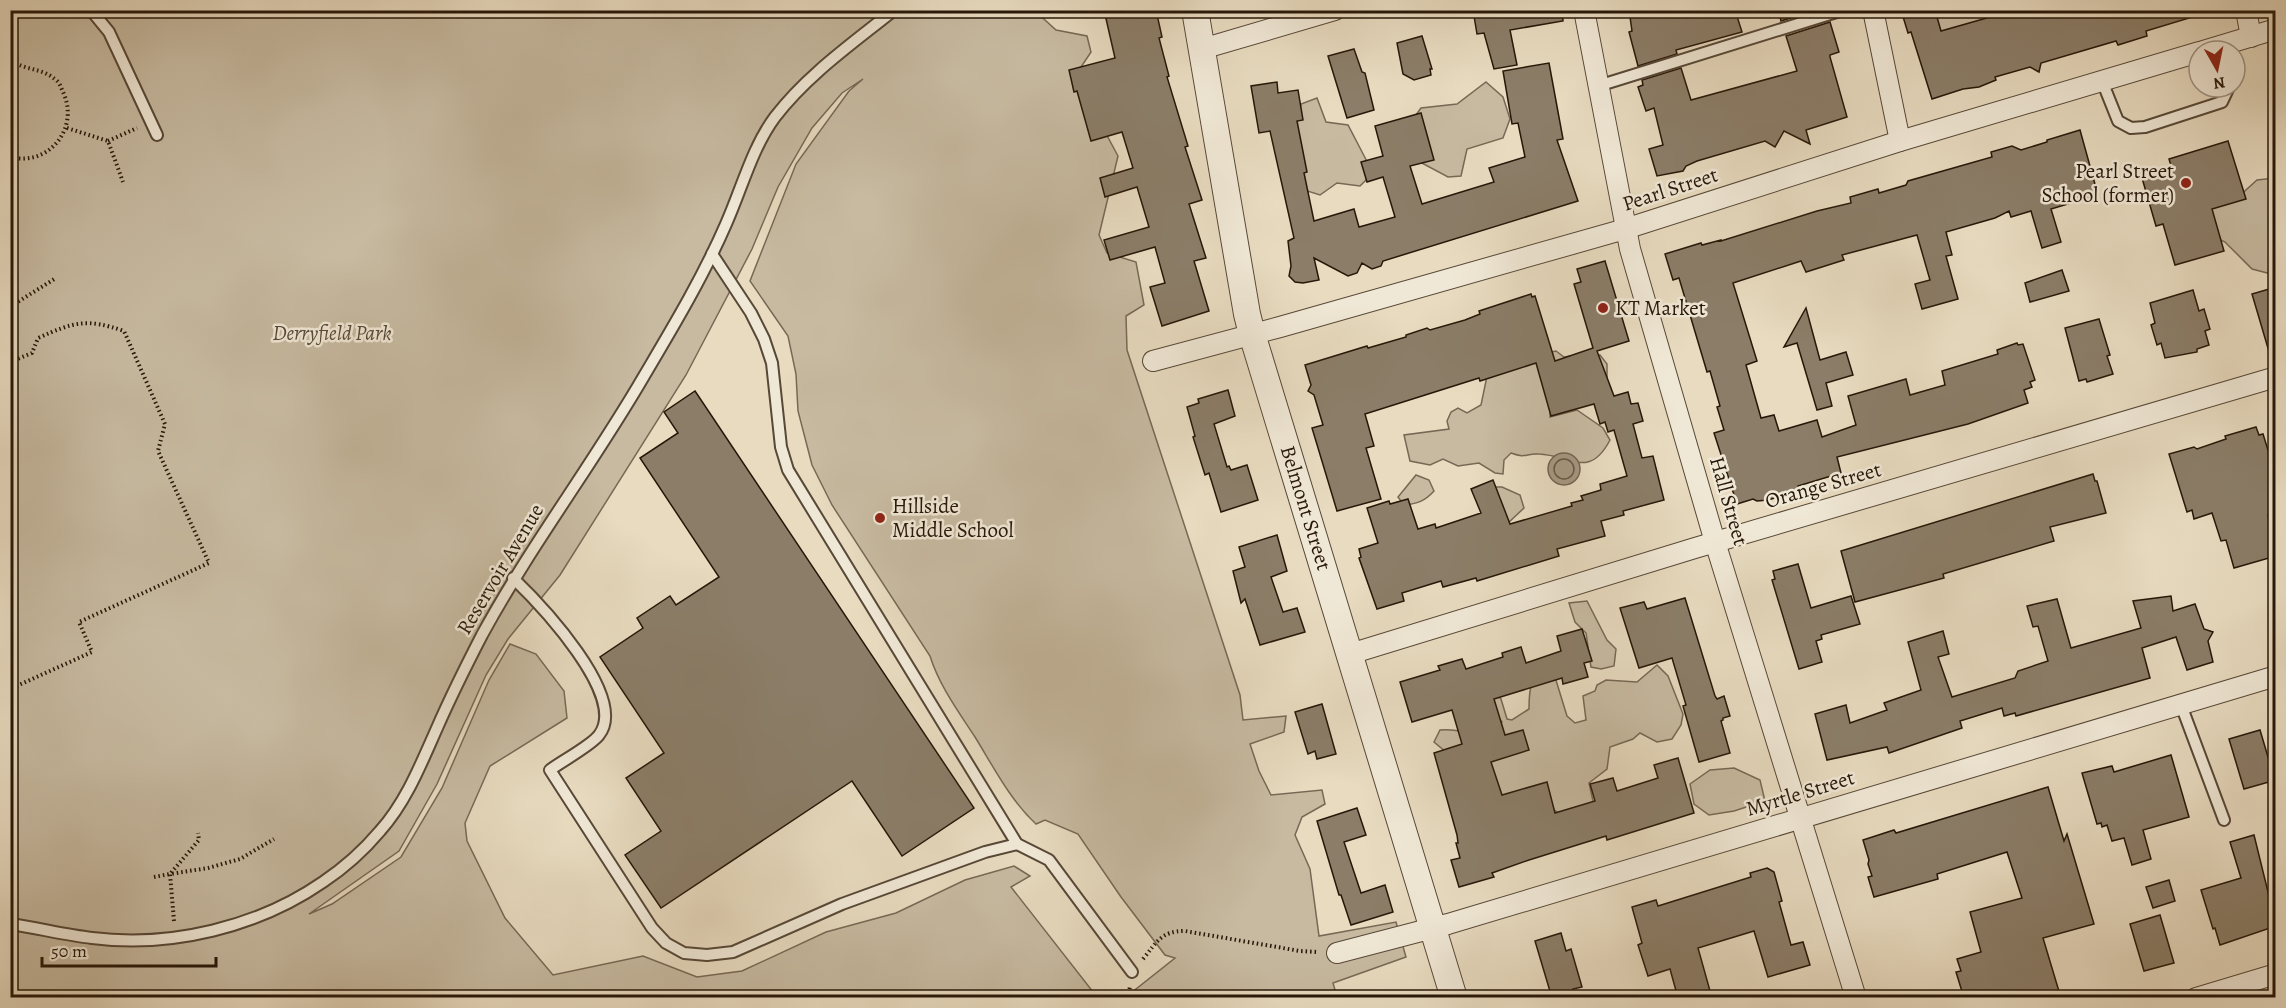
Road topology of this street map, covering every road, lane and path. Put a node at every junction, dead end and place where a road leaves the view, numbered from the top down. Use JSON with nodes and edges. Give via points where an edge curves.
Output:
{"nodes":[{"id":1,"x":91,"y":10,"type":"edge"},
{"id":2,"x":894,"y":10,"type":"edge"},
{"id":3,"x":1195,"y":10,"type":"edge"},
{"id":4,"x":1335,"y":10,"type":"edge"},
{"id":5,"x":1584,"y":10,"type":"edge"},
{"id":6,"x":1843,"y":10,"type":"edge"},
{"id":7,"x":1873,"y":10,"type":"edge"},
{"id":8,"x":2246,"y":10,"type":"edge"},
{"id":9,"x":2276,"y":29,"type":"edge"},
{"id":10,"x":2251,"y":37,"type":"junction"},
{"id":11,"x":10,"y":39,"type":"edge"},
{"id":12,"x":2246,"y":39,"type":"edge"},
{"id":13,"x":1202,"y":50,"type":"junction"},
{"id":14,"x":2187,"y":56,"type":"edge"},
{"id":15,"x":11,"y":61,"type":"edge"},
{"id":16,"x":2102,"y":81,"type":"junction"},
{"id":17,"x":1598,"y":86,"type":"junction"},
{"id":18,"x":2223,"y":99,"type":"edge"},
{"id":19,"x":151,"y":123,"type":"junction"},
{"id":20,"x":67,"y":128,"type":"junction"},
{"id":21,"x":157,"y":135,"type":"dead end"},
{"id":22,"x":108,"y":141,"type":"junction"},
{"id":23,"x":1900,"y":141,"type":"junction"},
{"id":24,"x":10,"y":157,"type":"edge"},
{"id":25,"x":123,"y":182,"type":"dead end"},
{"id":26,"x":1625,"y":229,"type":"junction"},
{"id":27,"x":712,"y":254,"type":"junction"},
{"id":28,"x":56,"y":278,"type":"dead end"},
{"id":29,"x":10,"y":296,"type":"edge"},
{"id":30,"x":16,"y":303,"type":"junction"},
{"id":31,"x":10,"y":317,"type":"edge"},
{"id":32,"x":1252,"y":334,"type":"junction"},
{"id":33,"x":1153,"y":361,"type":"dead end"},
{"id":34,"x":10,"y":362,"type":"edge"},
{"id":35,"x":2276,"y":378,"type":"edge"},
{"id":36,"x":1715,"y":542,"type":"junction"},
{"id":37,"x":513,"y":578,"type":"junction"},
{"id":38,"x":1350,"y":654,"type":"junction"},
{"id":39,"x":2276,"y":676,"type":"edge"},
{"id":40,"x":10,"y":689,"type":"edge"},
{"id":41,"x":2181,"y":705,"type":"junction"},
{"id":42,"x":1801,"y":817,"type":"junction"},
{"id":43,"x":2224,"y":820,"type":"dead end"},
{"id":44,"x":198,"y":833,"type":"dead end"},
{"id":45,"x":274,"y":839,"type":"dead end"},
{"id":46,"x":1017,"y":844,"type":"junction"},
{"id":47,"x":170,"y":874,"type":"junction"},
{"id":48,"x":154,"y":876,"type":"dead end"},
{"id":49,"x":10,"y":924,"type":"edge"},
{"id":50,"x":1432,"y":927,"type":"junction"},
{"id":51,"x":175,"y":938,"type":"junction"},
{"id":52,"x":1337,"y":953,"type":"joint"},
{"id":53,"x":1132,"y":972,"type":"joint"},
{"id":54,"x":2276,"y":974,"type":"edge"},
{"id":55,"x":1454,"y":998,"type":"edge"},
{"id":56,"x":1856,"y":998,"type":"edge"},
{"id":57,"x":2196,"y":998,"type":"edge"}],
"edges":[{"from":1,"to":19,"type":"lane","via":[[109,32]]},
{"from":2,"to":27,"type":"lane","name":"Reservoir Avenue","via":[[792,96],[773,119]]},
{"from":3,"to":13,"type":"street","name":"Belmont Street"},
{"from":4,"to":13,"type":"street"},
{"from":5,"to":17,"type":"street","name":"Hall Street"},
{"from":6,"to":17,"type":"lane"},
{"from":7,"to":23,"type":"street"},
{"from":8,"to":10,"type":"street"},
{"from":9,"to":10,"type":"street","name":"Pearl Street"},
{"from":10,"to":12,"type":"street","name":"Pearl Street"},
{"from":11,"to":15,"type":"path","via":[[14,53]]},
{"from":13,"to":32,"type":"street","name":"Belmont Street"},
{"from":14,"to":16,"type":"street","name":"Pearl Street"},
{"from":15,"to":20,"type":"path","via":[[58,81],[68,102]]},
{"from":16,"to":18,"type":"lane","via":[[2118,121],[2131,128],[2145,127]]},
{"from":16,"to":23,"type":"street","name":"Pearl Street"},
{"from":17,"to":26,"type":"street","name":"Hall Street"},
{"from":19,"to":21,"type":"lane"},
{"from":19,"to":22,"type":"path"},
{"from":20,"to":22,"type":"path"},
{"from":20,"to":24,"type":"path","via":[[43,155],[21,160]]},
{"from":22,"to":25,"type":"path"},
{"from":23,"to":26,"type":"street","name":"Pearl Street"},
{"from":26,"to":32,"type":"street","name":"Pearl Street"},
{"from":26,"to":36,"type":"street","name":"Hall Street"},
{"from":27,"to":37,"type":"lane","name":"Reservoir Avenue","via":[[638,387]]},
{"from":27,"to":46,"type":"lane","via":[[764,339],[772,363],[781,447],[788,470]]},
{"from":28,"to":30,"type":"path"},
{"from":29,"to":30,"type":"path"},
{"from":30,"to":31,"type":"path"},
{"from":32,"to":33,"type":"street","name":"Pearl Street"},
{"from":32,"to":38,"type":"street","name":"Belmont Street"},
{"from":34,"to":40,"type":"path","via":[[32,353],[38,338],[70,324],[99,322],[124,331],[165,424],[158,451],[209,563],[79,622],[92,652]]},
{"from":35,"to":36,"type":"street","name":"Orange Street"},
{"from":36,"to":38,"type":"street","name":"Orange Street"},
{"from":36,"to":42,"type":"street","name":"Hall Street"},
{"from":37,"to":46,"type":"lane","via":[[563,631],[586,665],[603,701],[607,720],[599,736],[550,770],[652,928],[666,943],[684,953],[733,952],[842,904]]},
{"from":37,"to":51,"type":"lane","name":"Reservoir Avenue","via":[[459,677],[401,802],[382,830],[324,882],[283,906],[234,925]]},
{"from":38,"to":50,"type":"street","name":"Belmont Street"},
{"from":39,"to":41,"type":"street","name":"Myrtle Street"},
{"from":41,"to":42,"type":"street","name":"Myrtle Street"},
{"from":41,"to":43,"type":"lane"},
{"from":42,"to":50,"type":"street","name":"Myrtle Street"},
{"from":42,"to":56,"type":"street","name":"Hall Street"},
{"from":44,"to":47,"type":"path","via":[[199,840]]},
{"from":45,"to":47,"type":"path","via":[[240,859]]},
{"from":46,"to":53,"type":"lane","via":[[1049,860]]},
{"from":47,"to":48,"type":"path"},
{"from":47,"to":51,"type":"path"},
{"from":49,"to":51,"type":"lane","name":"Reservoir Avenue","via":[[93,938]]},
{"from":50,"to":52,"type":"street","name":"Myrtle Street"},
{"from":50,"to":55,"type":"street","name":"Belmont Street"},
{"from":52,"to":53,"type":"path","via":[[1172,931],[1162,935]]},
{"from":54,"to":57,"type":"street"}]}
